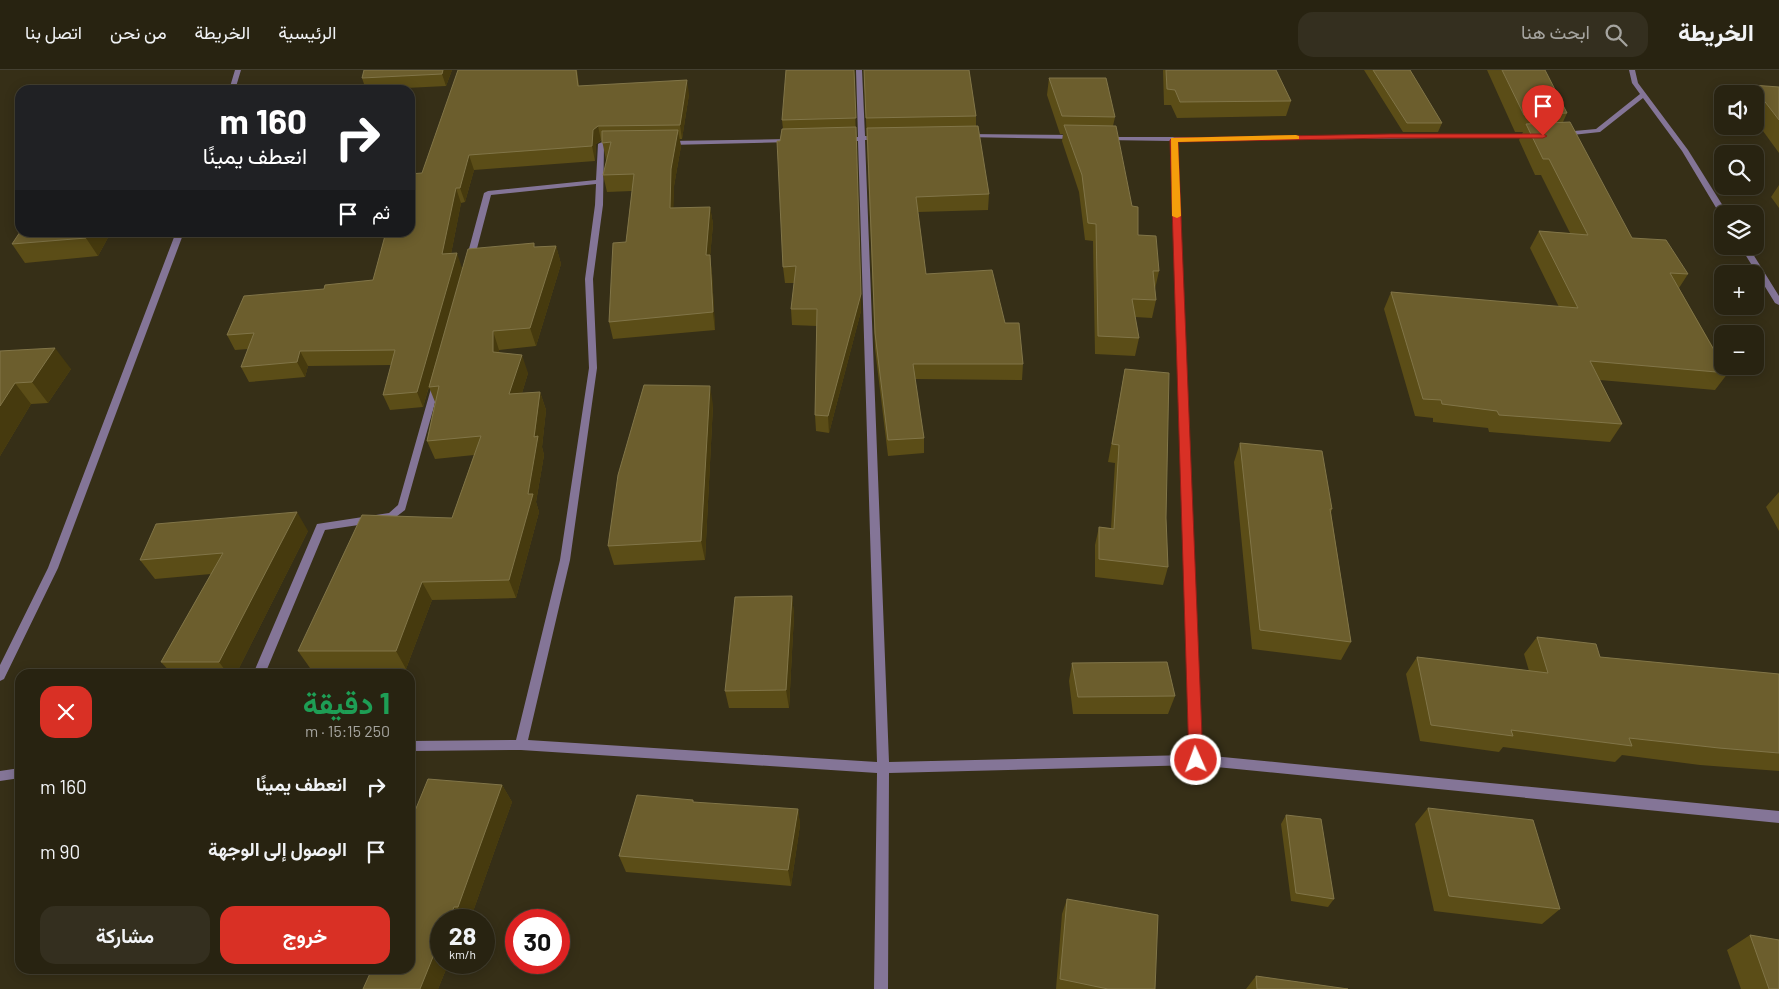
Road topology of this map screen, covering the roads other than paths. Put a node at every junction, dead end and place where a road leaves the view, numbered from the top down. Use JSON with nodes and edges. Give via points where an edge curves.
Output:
{"nodes":[{"id":1,"x":238,"y":70,"type":"edge"},
{"id":2,"x":858,"y":70,"type":"edge"},
{"id":3,"x":1632,"y":70,"type":"edge"},
{"id":4,"x":234,"y":85,"type":"edge"},
{"id":5,"x":1643,"y":94,"type":"junction"},
{"id":6,"x":1552,"y":135,"type":"edge"},
{"id":7,"x":960,"y":136,"type":"edge"},
{"id":8,"x":1543,"y":136,"type":"edge"},
{"id":9,"x":861,"y":138,"type":"junction"},
{"id":10,"x":891,"y":138,"type":"edge"},
{"id":11,"x":1087,"y":138,"type":"edge"},
{"id":12,"x":1096,"y":138,"type":"edge"},
{"id":13,"x":833,"y":139,"type":"edge"},
{"id":14,"x":796,"y":140,"type":"edge"},
{"id":15,"x":1174,"y":140,"type":"junction"},
{"id":16,"x":660,"y":143,"type":"edge"},
{"id":17,"x":621,"y":144,"type":"edge"},
{"id":18,"x":600,"y":182,"type":"junction"},
{"id":19,"x":1719,"y":205,"type":"edge"},
{"id":20,"x":178,"y":237,"type":"edge"},
{"id":21,"x":1750,"y":255,"type":"edge"},
{"id":22,"x":467,"y":269,"type":"edge"},
{"id":23,"x":1779,"y":303,"type":"edge"},
{"id":24,"x":439,"y":374,"type":"edge"},
{"id":25,"x":261,"y":669,"type":"edge"},
{"id":26,"x":0,"y":676,"type":"edge"},
{"id":27,"x":521,"y":745,"type":"junction"},
{"id":28,"x":415,"y":746,"type":"edge"},
{"id":29,"x":1196,"y":760,"type":"junction"},
{"id":30,"x":883,"y":768,"type":"junction"},
{"id":31,"x":15,"y":774,"type":"edge"},
{"id":32,"x":0,"y":776,"type":"edge"},
{"id":33,"x":1779,"y":817,"type":"edge"},
{"id":34,"x":880,"y":989,"type":"edge"}],
"edges":[{"from":1,"to":4,"type":"street"},
{"from":2,"to":9,"type":"street"},
{"from":3,"to":5,"type":"street","via":[[1634,83]]},
{"from":5,"to":6,"type":"street","via":[[1598,131]]},
{"from":5,"to":19,"type":"street","via":[[1685,150]]},
{"from":7,"to":11,"type":"street"},
{"from":8,"to":15,"type":"street"},
{"from":9,"to":10,"type":"street"},
{"from":9,"to":13,"type":"street"},
{"from":9,"to":30,"type":"street"},
{"from":12,"to":15,"type":"street"},
{"from":14,"to":16,"type":"street"},
{"from":15,"to":29,"type":"street"},
{"from":17,"to":18,"type":"street","via":[[601,144]]},
{"from":18,"to":22,"type":"street","via":[[488,193]]},
{"from":18,"to":27,"type":"street","via":[[589,279],[593,368],[565,560]]},
{"from":20,"to":26,"type":"street","via":[[53,568]]},
{"from":21,"to":23,"type":"street"},
{"from":24,"to":25,"type":"street","via":[[402,507],[392,516],[321,527]]},
{"from":27,"to":28,"type":"street"},
{"from":27,"to":30,"type":"street"},
{"from":29,"to":30,"type":"street"},
{"from":29,"to":33,"type":"street"},
{"from":30,"to":34,"type":"street"},
{"from":31,"to":32,"type":"street"}]}
